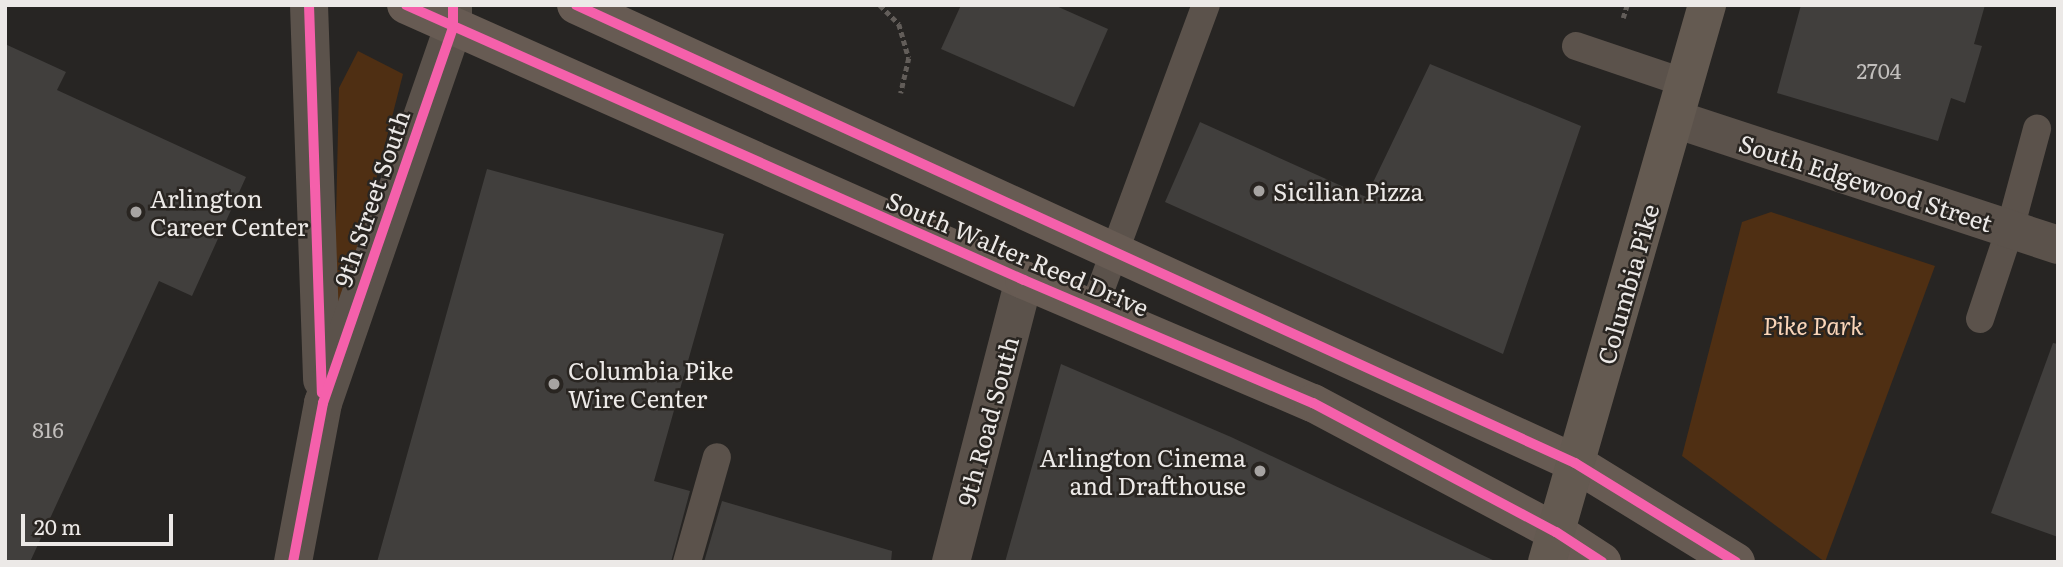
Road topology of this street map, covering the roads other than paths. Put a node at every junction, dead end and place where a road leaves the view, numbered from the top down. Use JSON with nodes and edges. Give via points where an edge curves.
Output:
{"nodes":[{"id":1,"x":309,"y":5,"type":"edge"},
{"id":2,"x":406,"y":5,"type":"edge"},
{"id":3,"x":576,"y":5,"type":"edge"},
{"id":4,"x":1206,"y":5,"type":"edge"},
{"id":5,"x":1707,"y":5,"type":"edge"},
{"id":6,"x":453,"y":16,"type":"edge"},
{"id":7,"x":1576,"y":46,"type":"dead end"},
{"id":8,"x":1685,"y":83,"type":"junction"},
{"id":9,"x":1675,"y":119,"type":"junction"},
{"id":10,"x":2037,"y":129,"type":"dead end"},
{"id":11,"x":2010,"y":229,"type":"junction"},
{"id":12,"x":2058,"y":245,"type":"edge"},
{"id":13,"x":1114,"y":252,"type":"junction"},
{"id":14,"x":1024,"y":281,"type":"junction"},
{"id":15,"x":1093,"y":310,"type":"junction"},
{"id":16,"x":1980,"y":319,"type":"dead end"},
{"id":17,"x":323,"y":403,"type":"junction"},
{"id":18,"x":718,"y":457,"type":"dead end"},
{"id":19,"x":1575,"y":463,"type":"junction"},
{"id":20,"x":1551,"y":547,"type":"edge"},
{"id":21,"x":293,"y":562,"type":"edge"},
{"id":22,"x":687,"y":562,"type":"edge"},
{"id":23,"x":951,"y":562,"type":"edge"},
{"id":24,"x":1602,"y":562,"type":"edge"},
{"id":25,"x":1736,"y":562,"type":"edge"}],
"edges":[{"from":1,"to":17,"type":"street","name":"9th Street South"},
{"from":2,"to":6,"type":"street","name":"South Walter Reed Drive"},
{"from":3,"to":13,"type":"street","name":"South Walter Reed Drive"},
{"from":4,"to":13,"type":"lane"},
{"from":5,"to":8,"type":"main road","name":"Columbia Pike"},
{"from":6,"to":14,"type":"street","name":"South Walter Reed Drive"},
{"from":6,"to":17,"type":"street","name":"9th Street South"},
{"from":7,"to":8,"type":"lane"},
{"from":8,"to":9,"type":"main road","name":"Columbia Pike"},
{"from":9,"to":11,"type":"street","name":"South Edgewood Street"},
{"from":9,"to":19,"type":"main road","name":"Columbia Pike"},
{"from":10,"to":11,"type":"lane"},
{"from":11,"to":12,"type":"street","name":"South Edgewood Street"},
{"from":11,"to":16,"type":"lane"},
{"from":13,"to":15,"type":"lane"},
{"from":13,"to":19,"type":"street","name":"South Walter Reed Drive"},
{"from":14,"to":15,"type":"street","name":"South Walter Reed Drive"},
{"from":14,"to":23,"type":"street","name":"9th Road South"},
{"from":15,"to":20,"type":"street","name":"South Walter Reed Drive","via":[[1313,403]]},
{"from":17,"to":21,"type":"street","name":"9th Street South"},
{"from":18,"to":22,"type":"lane"},
{"from":19,"to":20,"type":"main road","name":"Columbia Pike"},
{"from":19,"to":25,"type":"street","name":"South Walter Reed Drive"},
{"from":20,"to":24,"type":"street","name":"South Walter Reed Drive"}]}
